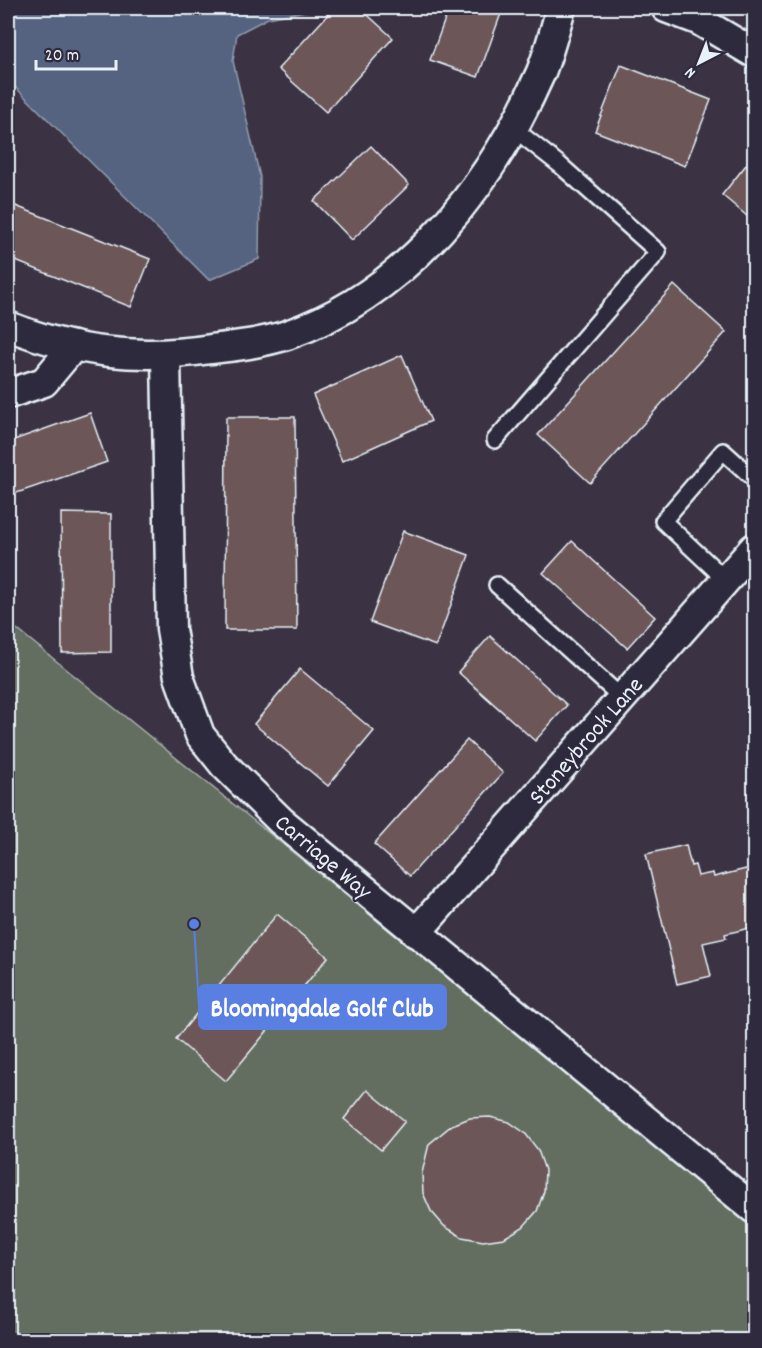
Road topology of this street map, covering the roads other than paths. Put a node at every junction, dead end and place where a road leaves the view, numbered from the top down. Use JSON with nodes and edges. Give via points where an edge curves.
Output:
{"nodes":[{"id":1,"x":561,"y":8,"type":"edge"},
{"id":2,"x":666,"y":8,"type":"edge"},
{"id":3,"x":754,"y":53,"type":"edge"},
{"id":4,"x":513,"y":128,"type":"junction"},
{"id":5,"x":8,"y":326,"type":"edge"},
{"id":6,"x":74,"y":346,"type":"junction"},
{"id":7,"x":166,"y":356,"type":"junction"},
{"id":8,"x":8,"y":394,"type":"edge"},
{"id":9,"x":495,"y":440,"type":"dead end"},
{"id":10,"x":754,"y":479,"type":"edge"},
{"id":11,"x":754,"y":548,"type":"edge"},
{"id":12,"x":726,"y":580,"type":"junction"},
{"id":13,"x":497,"y":585,"type":"dead end"},
{"id":14,"x":622,"y":698,"type":"junction"},
{"id":15,"x":416,"y":933,"type":"junction"},
{"id":16,"x":754,"y":1209,"type":"edge"}],
"edges":[{"from":1,"to":4,"type":"street","via":[[541,71]]},
{"from":2,"to":3,"type":"street","via":[[698,20]]},
{"from":4,"to":7,"type":"street","via":[[457,213],[404,268],[351,305],[287,334],[254,344]]},
{"from":4,"to":9,"type":"lane","via":[[658,252]]},
{"from":5,"to":6,"type":"street"},
{"from":6,"to":7,"type":"street","via":[[101,352]]},
{"from":6,"to":8,"type":"street","via":[[44,382]]},
{"from":7,"to":15,"type":"street","name":"Carriage Way","via":[[171,629],[179,677],[200,735],[250,793]]},
{"from":10,"to":12,"type":"lane","via":[[723,451],[663,521]]},
{"from":11,"to":12,"type":"street","name":"Stoneybrook Lane"},
{"from":12,"to":14,"type":"street","name":"Stoneybrook Lane"},
{"from":13,"to":14,"type":"lane"},
{"from":14,"to":15,"type":"street","name":"Stoneybrook Lane"},
{"from":15,"to":16,"type":"street","name":"Carriage Way"}]}
